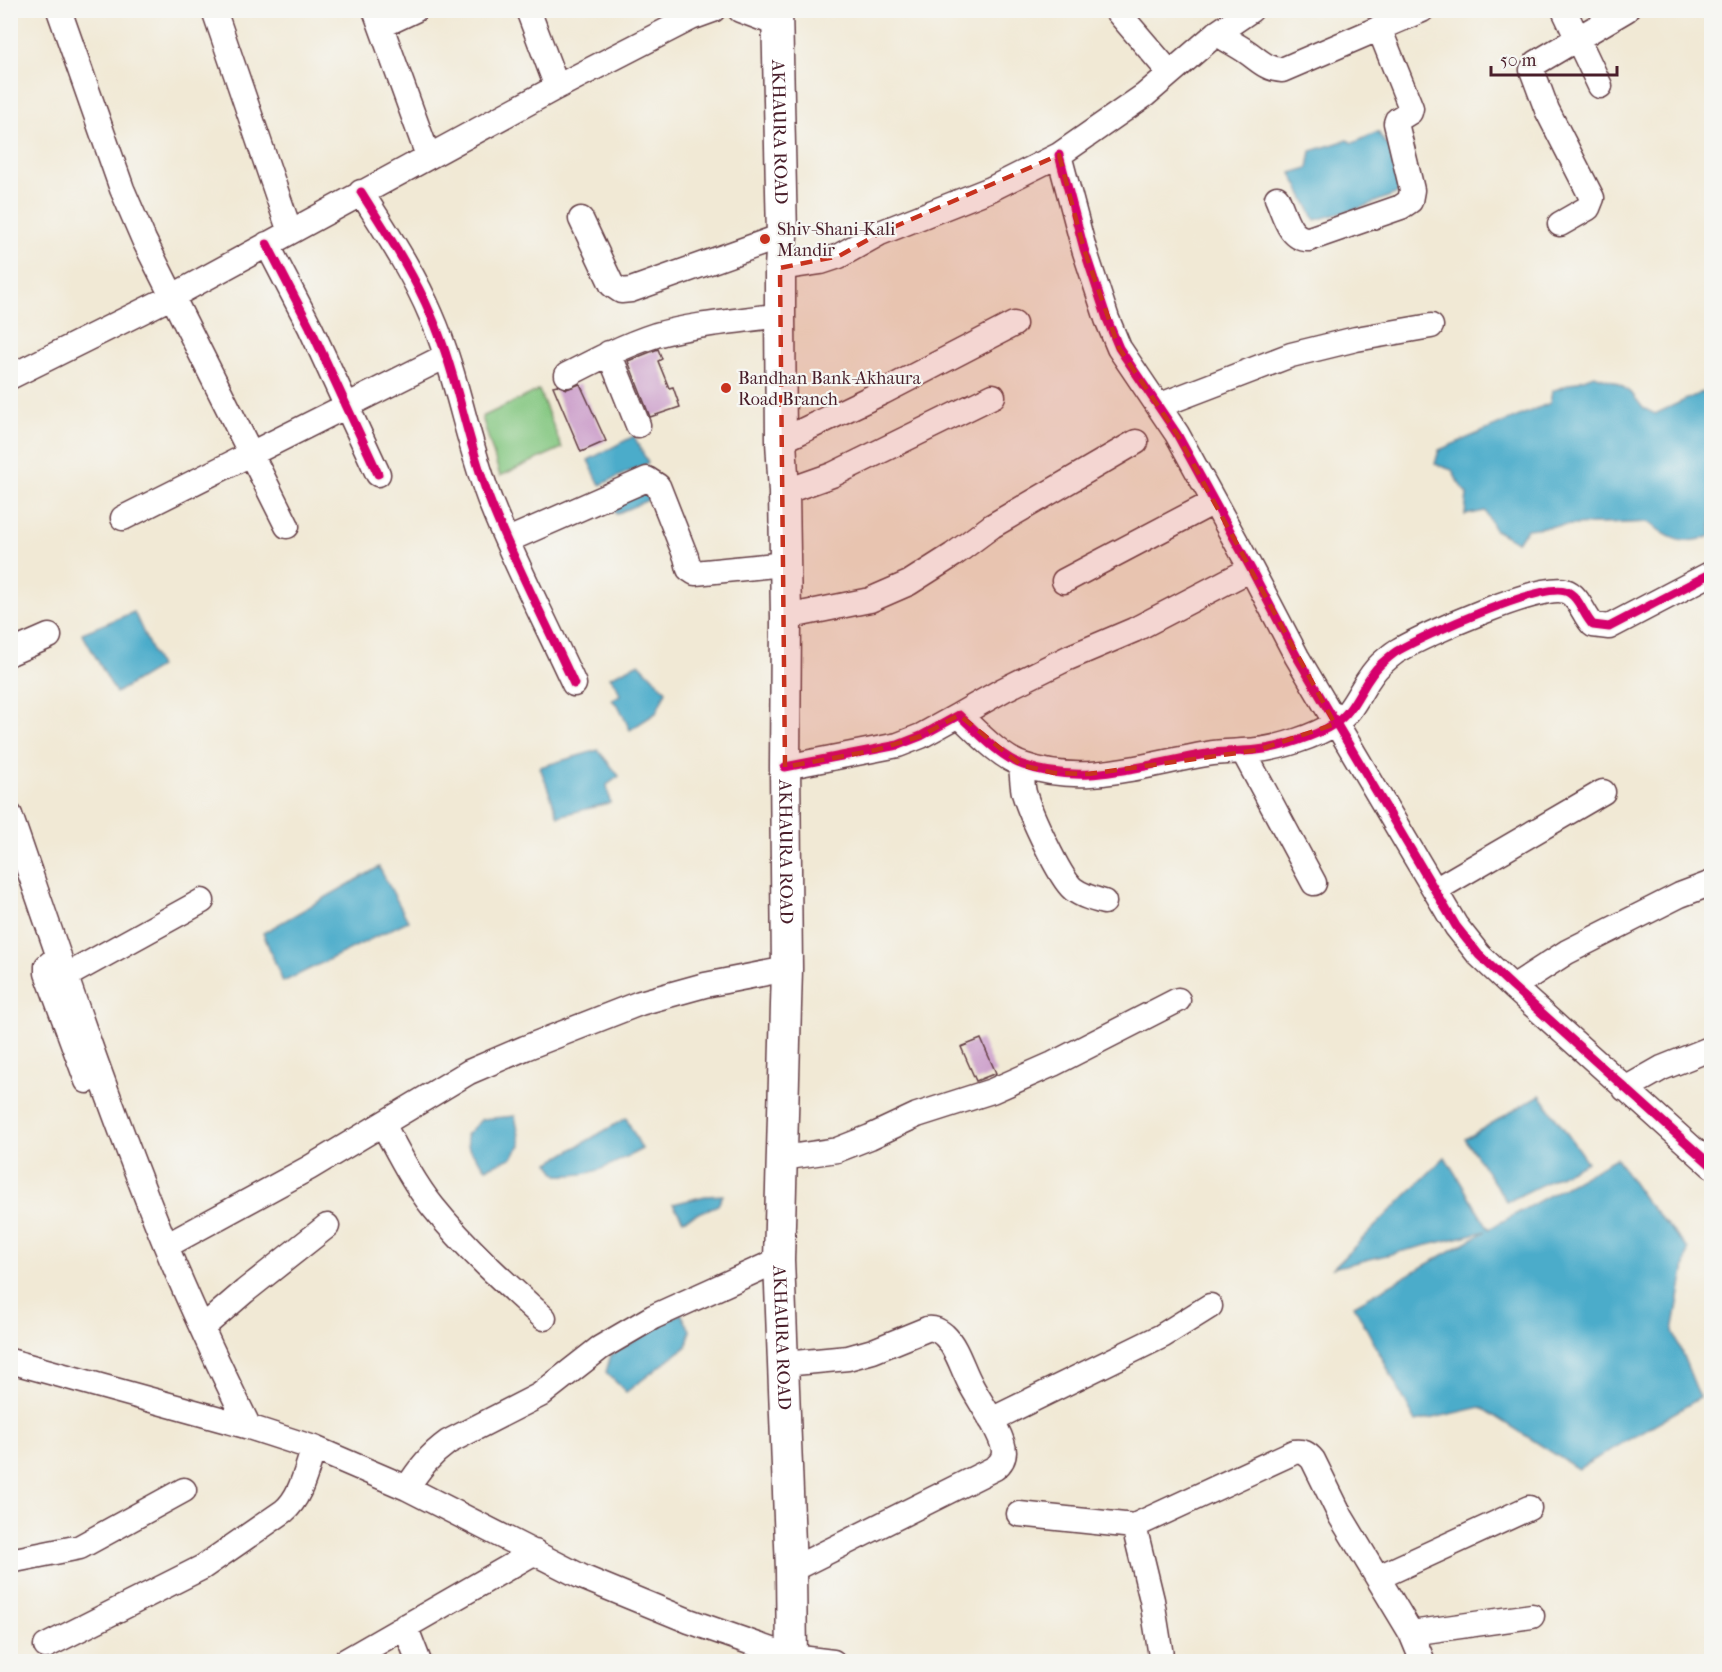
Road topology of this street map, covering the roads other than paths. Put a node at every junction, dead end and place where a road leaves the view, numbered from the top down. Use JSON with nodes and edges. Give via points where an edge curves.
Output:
{"nodes":[{"id":1,"x":59,"y":10,"type":"edge"},
{"id":2,"x":214,"y":10,"type":"edge"},
{"id":3,"x":414,"y":10,"type":"edge"},
{"id":4,"x":528,"y":10,"type":"edge"},
{"id":5,"x":713,"y":10,"type":"edge"},
{"id":6,"x":740,"y":10,"type":"edge"},
{"id":7,"x":1116,"y":10,"type":"edge"},
{"id":8,"x":1251,"y":10,"type":"edge"},
{"id":9,"x":1422,"y":10,"type":"edge"},
{"id":10,"x":1564,"y":10,"type":"edge"},
{"id":11,"x":1626,"y":10,"type":"edge"},
{"id":12,"x":689,"y":14,"type":"edge"},
{"id":13,"x":777,"y":17,"type":"edge"},
{"id":14,"x":378,"y":19,"type":"edge"},
{"id":15,"x":1379,"y":28,"type":"junction"},
{"id":16,"x":1219,"y":35,"type":"junction"},
{"id":17,"x":1579,"y":39,"type":"junction"},
{"id":18,"x":1170,"y":73,"type":"junction"},
{"id":19,"x":1600,"y":86,"type":"dead end"},
{"id":20,"x":557,"y":87,"type":"junction"},
{"id":21,"x":1059,"y":155,"type":"junction"},
{"id":22,"x":428,"y":156,"type":"junction"},
{"id":23,"x":361,"y":192,"type":"junction"},
{"id":24,"x":1277,"y":198,"type":"dead end"},
{"id":25,"x":581,"y":219,"type":"dead end"},
{"id":26,"x":1560,"y":224,"type":"dead end"},
{"id":27,"x":290,"y":232,"type":"junction"},
{"id":28,"x":782,"y":236,"type":"junction"},
{"id":29,"x":267,"y":244,"type":"junction"},
{"id":30,"x":780,"y":267,"type":"junction"},
{"id":31,"x":171,"y":297,"type":"junction"},
{"id":32,"x":780,"y":315,"type":"junction"},
{"id":33,"x":1014,"y":324,"type":"dead end"},
{"id":34,"x":1431,"y":326,"type":"dead end"},
{"id":35,"x":609,"y":353,"type":"junction"},
{"id":36,"x":446,"y":356,"type":"junction"},
{"id":37,"x":567,"y":375,"type":"dead end"},
{"id":38,"x":10,"y":377,"type":"edge"},
{"id":39,"x":993,"y":396,"type":"dead end"},
{"id":40,"x":346,"y":405,"type":"junction"},
{"id":41,"x":1158,"y":406,"type":"junction"},
{"id":42,"x":638,"y":425,"type":"dead end"},
{"id":43,"x":781,"y":441,"type":"junction"},
{"id":44,"x":1136,"y":442,"type":"dead end"},
{"id":45,"x":251,"y":453,"type":"junction"},
{"id":46,"x":378,"y":474,"type":"dead end"},
{"id":47,"x":784,"y":492,"type":"junction"},
{"id":48,"x":1214,"y":502,"type":"junction"},
{"id":49,"x":123,"y":518,"type":"dead end"},
{"id":50,"x":286,"y":526,"type":"dead end"},
{"id":51,"x":508,"y":540,"type":"junction"},
{"id":52,"x":785,"y":564,"type":"junction"},
{"id":53,"x":1251,"y":569,"type":"junction"},
{"id":54,"x":1712,"y":573,"type":"edge"},
{"id":55,"x":1064,"y":581,"type":"dead end"},
{"id":56,"x":786,"y":617,"type":"junction"},
{"id":57,"x":49,"y":636,"type":"dead end"},
{"id":58,"x":10,"y":652,"type":"edge"},
{"id":59,"x":574,"y":684,"type":"dead end"},
{"id":60,"x":959,"y":715,"type":"junction"},
{"id":61,"x":1335,"y":724,"type":"junction"},
{"id":62,"x":1243,"y":751,"type":"junction"},
{"id":63,"x":1021,"y":765,"type":"junction"},
{"id":64,"x":785,"y":767,"type":"junction"},
{"id":65,"x":1603,"y":792,"type":"dead end"},
{"id":66,"x":10,"y":815,"type":"edge"},
{"id":67,"x":1314,"y":883,"type":"dead end"},
{"id":68,"x":1712,"y":883,"type":"edge"},
{"id":69,"x":1435,"y":890,"type":"junction"},
{"id":70,"x":202,"y":901,"type":"dead end"},
{"id":71,"x":1104,"y":902,"type":"dead end"},
{"id":72,"x":63,"y":966,"type":"junction"},
{"id":73,"x":787,"y":969,"type":"junction"},
{"id":74,"x":1513,"y":987,"type":"junction"},
{"id":75,"x":1178,"y":1000,"type":"dead end"},
{"id":76,"x":1712,"y":1048,"type":"edge"},
{"id":77,"x":1625,"y":1089,"type":"junction"},
{"id":78,"x":383,"y":1124,"type":"junction"},
{"id":79,"x":782,"y":1158,"type":"junction"},
{"id":80,"x":1711,"y":1166,"type":"edge"},
{"id":81,"x":327,"y":1226,"type":"dead end"},
{"id":82,"x":166,"y":1246,"type":"junction"},
{"id":83,"x":779,"y":1260,"type":"junction"},
{"id":84,"x":1210,"y":1306,"type":"dead end"},
{"id":85,"x":544,"y":1318,"type":"dead end"},
{"id":86,"x":202,"y":1328,"type":"junction"},
{"id":87,"x":10,"y":1361,"type":"edge"},
{"id":88,"x":783,"y":1364,"type":"junction"},
{"id":89,"x":992,"y":1420,"type":"junction"},
{"id":90,"x":249,"y":1427,"type":"junction"},
{"id":91,"x":314,"y":1448,"type":"junction"},
{"id":92,"x":407,"y":1488,"type":"junction"},
{"id":93,"x":184,"y":1490,"type":"dead end"},
{"id":94,"x":1530,"y":1508,"type":"dead end"},
{"id":95,"x":1019,"y":1514,"type":"dead end"},
{"id":96,"x":1134,"y":1526,"type":"junction"},
{"id":97,"x":535,"y":1552,"type":"junction"},
{"id":98,"x":10,"y":1561,"type":"edge"},
{"id":99,"x":791,"y":1569,"type":"junction"},
{"id":100,"x":1379,"y":1577,"type":"junction"},
{"id":101,"x":1532,"y":1616,"type":"dead end"},
{"id":102,"x":405,"y":1626,"type":"junction"},
{"id":103,"x":1411,"y":1634,"type":"junction"},
{"id":104,"x":46,"y":1646,"type":"dead end"},
{"id":105,"x":792,"y":1659,"type":"edge"},
{"id":106,"x":344,"y":1662,"type":"edge"},
{"id":107,"x":419,"y":1662,"type":"edge"},
{"id":108,"x":833,"y":1662,"type":"edge"},
{"id":109,"x":1162,"y":1662,"type":"edge"},
{"id":110,"x":1423,"y":1662,"type":"edge"}],
"edges":[{"from":1,"to":31,"type":"street","via":[[122,189]]},
{"from":2,"to":27,"type":"street"},
{"from":3,"to":14,"type":"street"},
{"from":4,"to":20,"type":"street"},
{"from":5,"to":12,"type":"street"},
{"from":6,"to":13,"type":"street"},
{"from":7,"to":18,"type":"street"},
{"from":8,"to":16,"type":"street"},
{"from":9,"to":15,"type":"street"},
{"from":10,"to":17,"type":"street"},
{"from":11,"to":17,"type":"street"},
{"from":12,"to":20,"type":"street"},
{"from":13,"to":28,"type":"main road","name":"AKHAURA ROAD"},
{"from":14,"to":22,"type":"street"},
{"from":15,"to":16,"type":"street","via":[[1282,70],[1259,63]]},
{"from":15,"to":24,"type":"street","via":[[1411,108],[1396,123],[1412,190],[1410,201],[1303,239],[1292,232]]},
{"from":16,"to":18,"type":"street"},
{"from":17,"to":19,"type":"street"},
{"from":17,"to":26,"type":"street","via":[[1536,63],[1532,70],[1547,110],[1592,198],[1588,208]]},
{"from":18,"to":21,"type":"street"},
{"from":20,"to":22,"type":"street"},
{"from":21,"to":30,"type":"street","via":[[991,189],[880,233],[839,256]]},
{"from":21,"to":41,"type":"street","via":[[1107,319],[1119,348]]},
{"from":22,"to":23,"type":"street"},
{"from":23,"to":27,"type":"street"},
{"from":23,"to":36,"type":"street","via":[[410,271]]},
{"from":25,"to":28,"type":"street","via":[[612,285],[621,291]]},
{"from":27,"to":29,"type":"street"},
{"from":28,"to":30,"type":"main road","name":"AKHAURA ROAD"},
{"from":29,"to":31,"type":"street"},
{"from":29,"to":40,"type":"street"},
{"from":30,"to":32,"type":"main road","name":"AKHAURA ROAD"},
{"from":31,"to":38,"type":"street"},
{"from":31,"to":45,"type":"street"},
{"from":32,"to":35,"type":"street","via":[[674,331]]},
{"from":32,"to":43,"type":"main road","name":"AKHAURA ROAD"},
{"from":33,"to":43,"type":"street"},
{"from":34,"to":41,"type":"street","via":[[1292,355]]},
{"from":35,"to":37,"type":"street"},
{"from":35,"to":42,"type":"street"},
{"from":36,"to":40,"type":"street"},
{"from":36,"to":51,"type":"street","via":[[475,459]]},
{"from":39,"to":47,"type":"street","via":[[832,475]]},
{"from":40,"to":45,"type":"street"},
{"from":40,"to":46,"type":"street"},
{"from":41,"to":48,"type":"street"},
{"from":43,"to":47,"type":"main road","name":"AKHAURA ROAD"},
{"from":44,"to":56,"type":"street","via":[[992,526],[900,588],[870,600]]},
{"from":45,"to":49,"type":"street"},
{"from":45,"to":50,"type":"street"},
{"from":47,"to":52,"type":"main road","name":"AKHAURA ROAD"},
{"from":48,"to":53,"type":"street"},
{"from":48,"to":55,"type":"street"},
{"from":51,"to":52,"type":"street","via":[[647,479],[658,486],[689,569],[695,573]]},
{"from":51,"to":59,"type":"street"},
{"from":52,"to":56,"type":"main road","name":"AKHAURA ROAD"},
{"from":53,"to":60,"type":"street"},
{"from":53,"to":61,"type":"street"},
{"from":54,"to":61,"type":"street","via":[[1609,627],[1593,625],[1573,596],[1561,590],[1534,593],[1498,607],[1396,651],[1373,672]]},
{"from":56,"to":64,"type":"main road","name":"AKHAURA ROAD"},
{"from":57,"to":58,"type":"street"},
{"from":60,"to":63,"type":"street"},
{"from":60,"to":64,"type":"street","via":[[898,745]]},
{"from":61,"to":62,"type":"street","via":[[1278,745]]},
{"from":61,"to":69,"type":"street"},
{"from":62,"to":63,"type":"street","via":[[1089,774],[1054,773]]},
{"from":62,"to":67,"type":"street"},
{"from":63,"to":71,"type":"street","via":[[1028,805],[1059,870],[1073,889]]},
{"from":64,"to":73,"type":"main road","name":"AKHAURA ROAD"},
{"from":65,"to":69,"type":"street"},
{"from":66,"to":72,"type":"street"},
{"from":68,"to":74,"type":"street","via":[[1567,952]]},
{"from":69,"to":74,"type":"street","via":[[1466,939]]},
{"from":70,"to":72,"type":"street"},
{"from":72,"to":82,"type":"street","via":[[46,966],[72,1044],[119,1160],[125,1166],[135,1165]]},
{"from":73,"to":78,"type":"street","via":[[672,993],[604,1016],[469,1072]]},
{"from":73,"to":79,"type":"main road","name":"AKHAURA ROAD"},
{"from":74,"to":77,"type":"street"},
{"from":75,"to":79,"type":"street","via":[[992,1091],[917,1115],[837,1150]]},
{"from":76,"to":77,"type":"street","via":[[1662,1068]]},
{"from":77,"to":80,"type":"street"},
{"from":78,"to":82,"type":"street"},
{"from":78,"to":85,"type":"street","via":[[432,1206],[495,1274]]},
{"from":79,"to":83,"type":"main road","name":"AKHAURA ROAD"},
{"from":81,"to":86,"type":"street"},
{"from":82,"to":86,"type":"street"},
{"from":83,"to":88,"type":"main road","name":"AKHAURA ROAD"},
{"from":83,"to":92,"type":"street","via":[[618,1336],[540,1395],[442,1446],[420,1466]]},
{"from":84,"to":89,"type":"street","via":[[1162,1336]]},
{"from":86,"to":90,"type":"street"},
{"from":87,"to":90,"type":"street"},
{"from":88,"to":89,"type":"street","via":[[848,1358],[934,1328],[949,1341]]},
{"from":88,"to":99,"type":"main road","name":"AKHAURA ROAD"},
{"from":89,"to":99,"type":"street","via":[[1004,1452],[995,1468]]},
{"from":90,"to":91,"type":"street"},
{"from":91,"to":92,"type":"street"},
{"from":91,"to":104,"type":"street","via":[[289,1507],[203,1567]]},
{"from":92,"to":97,"type":"street"},
{"from":93,"to":98,"type":"street","via":[[80,1547]]},
{"from":94,"to":100,"type":"street"},
{"from":95,"to":96,"type":"street"},
{"from":96,"to":100,"type":"street","via":[[1283,1457],[1302,1452],[1313,1460],[1341,1517]]},
{"from":96,"to":109,"type":"street"},
{"from":97,"to":102,"type":"street"},
{"from":97,"to":105,"type":"street","via":[[689,1621]]},
{"from":99,"to":105,"type":"main road","name":"AKHAURA ROAD"},
{"from":100,"to":103,"type":"street"},
{"from":101,"to":103,"type":"street"},
{"from":102,"to":106,"type":"street"},
{"from":102,"to":107,"type":"street"},
{"from":103,"to":110,"type":"street"},
{"from":105,"to":108,"type":"street"}]}
